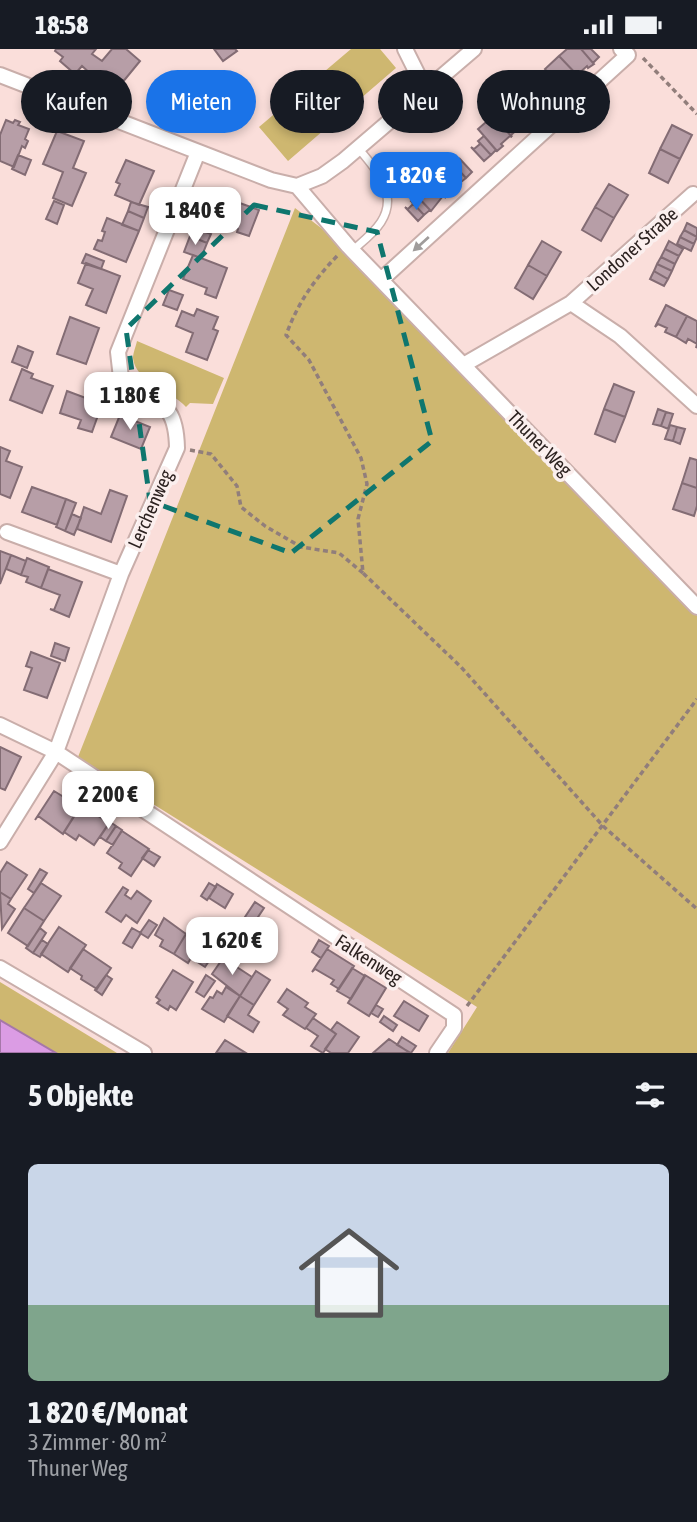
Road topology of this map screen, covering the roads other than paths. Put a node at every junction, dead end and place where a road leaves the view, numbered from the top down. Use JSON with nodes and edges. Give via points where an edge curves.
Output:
{"nodes":[{"id":1,"x":405,"y":49,"type":"edge"},
{"id":2,"x":474,"y":49,"type":"edge"},
{"id":3,"x":621,"y":49,"type":"edge"},
{"id":4,"x":416,"y":70,"type":"edge"},
{"id":5,"x":450,"y":70,"type":"edge"},
{"id":6,"x":0,"y":75,"type":"edge"},
{"id":7,"x":21,"y":84,"type":"edge"},
{"id":8,"x":132,"y":127,"type":"edge"},
{"id":9,"x":378,"y":131,"type":"edge"},
{"id":10,"x":358,"y":148,"type":"junction"},
{"id":11,"x":198,"y":152,"type":"junction"},
{"id":12,"x":298,"y":186,"type":"junction"},
{"id":13,"x":693,"y":194,"type":"dead end"},
{"id":14,"x":350,"y":248,"type":"junction"},
{"id":15,"x":381,"y":280,"type":"junction"},
{"id":16,"x":571,"y":303,"type":"junction"},
{"id":17,"x":464,"y":364,"type":"junction"},
{"id":18,"x":697,"y":406,"type":"edge"},
{"id":19,"x":7,"y":532,"type":"dead end"},
{"id":20,"x":121,"y":574,"type":"junction"},
{"id":21,"x":697,"y":607,"type":"edge"},
{"id":22,"x":0,"y":725,"type":"edge"},
{"id":23,"x":56,"y":752,"type":"junction"},
{"id":24,"x":0,"y":842,"type":"edge"},
{"id":25,"x":0,"y":968,"type":"edge"},
{"id":26,"x":144,"y":1053,"type":"edge"},
{"id":27,"x":437,"y":1053,"type":"edge"}],
"edges":[{"from":1,"to":4,"type":"street"},
{"from":2,"to":5,"type":"street"},
{"from":3,"to":15,"type":"street","one_way":true,"via":[[628,55]]},
{"from":6,"to":7,"type":"street"},
{"from":8,"to":11,"type":"street"},
{"from":9,"to":10,"type":"street"},
{"from":10,"to":12,"type":"street","via":[[322,176]]},
{"from":10,"to":14,"type":"lane","via":[[387,187],[387,207],[381,223]]},
{"from":11,"to":12,"type":"street"},
{"from":11,"to":20,"type":"street","name":"Lerchenweg","via":[[118,352],[121,378],[170,411],[177,427],[177,448]]},
{"from":12,"to":14,"type":"street","name":"Thuner Weg"},
{"from":13,"to":16,"type":"street","name":"Londoner Straße"},
{"from":14,"to":15,"type":"street","name":"Thuner Weg"},
{"from":15,"to":17,"type":"street","name":"Thuner Weg"},
{"from":16,"to":17,"type":"street","name":"Londoner Straße"},
{"from":16,"to":18,"type":"street","name":"Londoner Straße","via":[[620,336]]},
{"from":17,"to":21,"type":"street","name":"Thuner Weg"},
{"from":19,"to":20,"type":"street"},
{"from":20,"to":23,"type":"street","name":"Lerchenweg"},
{"from":22,"to":23,"type":"street","name":"Falkenweg"},
{"from":23,"to":24,"type":"street","name":"Lerchenweg"},
{"from":23,"to":27,"type":"street","name":"Falkenweg","via":[[454,1015],[454,1028]]},
{"from":25,"to":26,"type":"street"}]}
